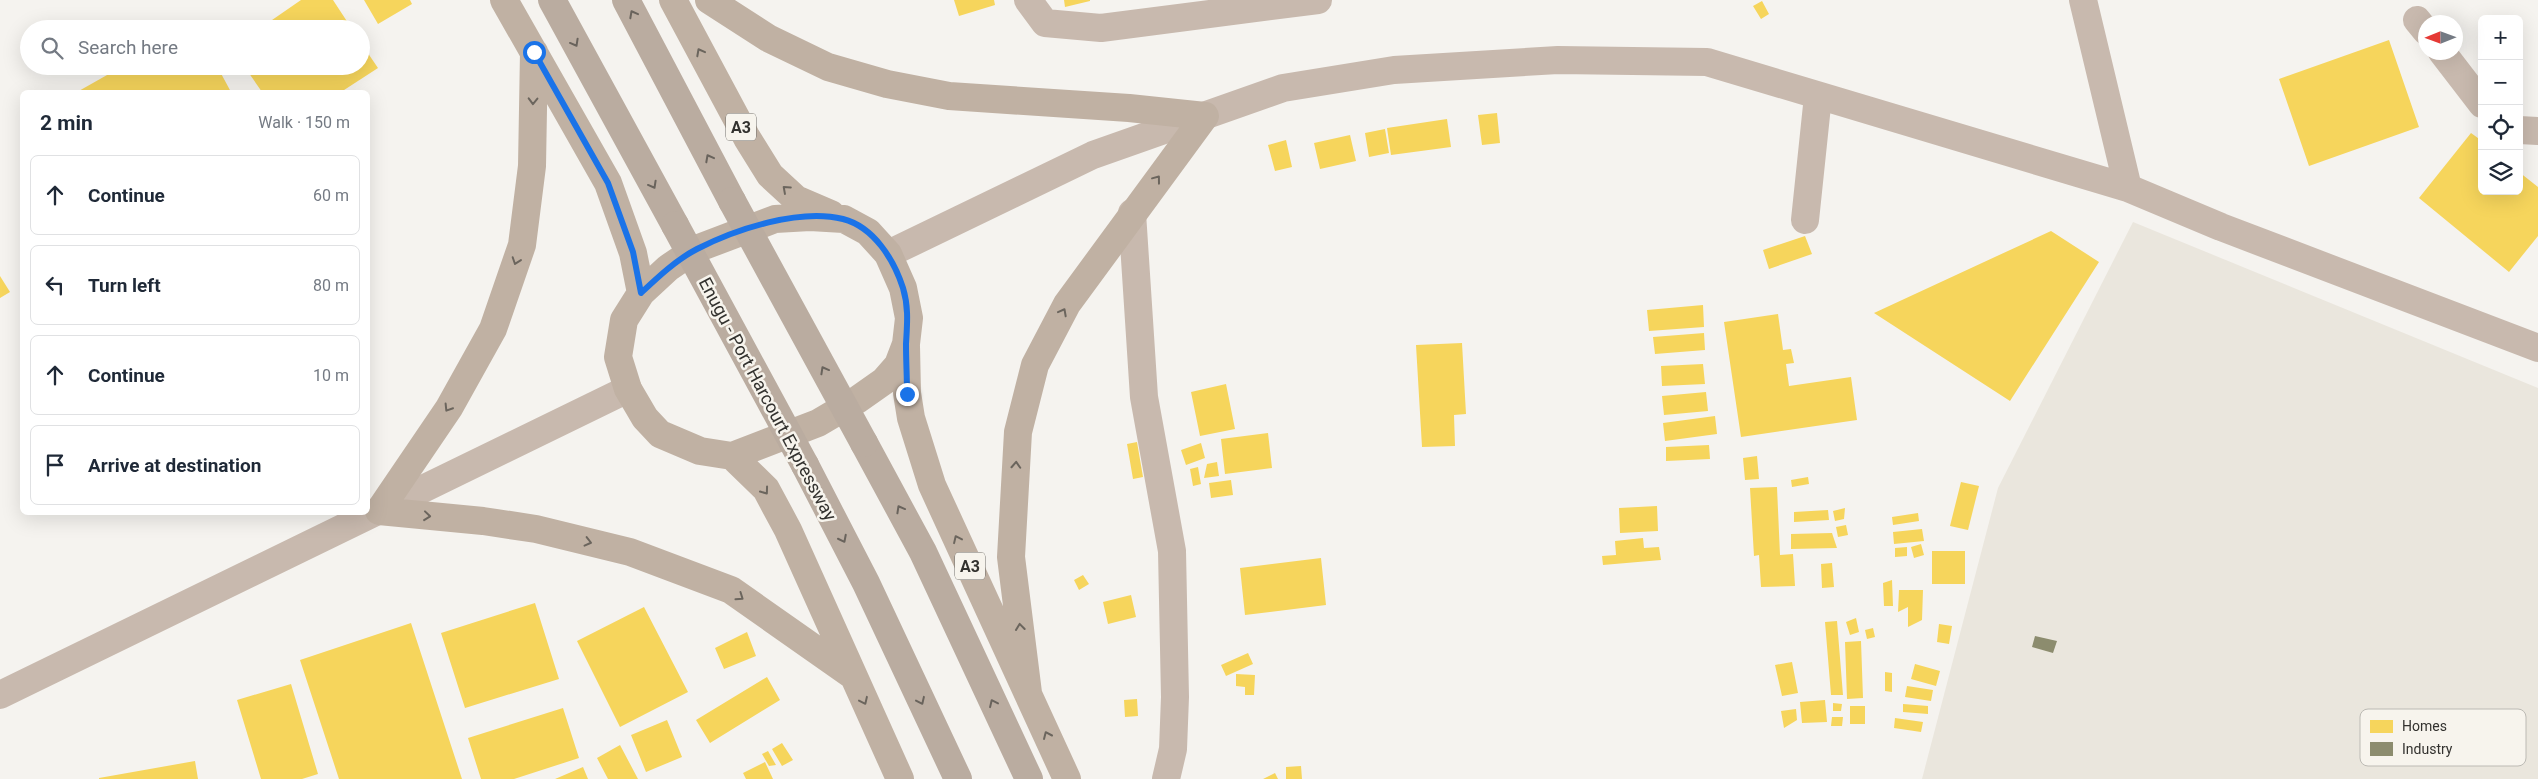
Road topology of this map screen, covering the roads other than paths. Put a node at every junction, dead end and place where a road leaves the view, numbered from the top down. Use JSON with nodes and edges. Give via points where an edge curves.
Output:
{"nodes":[{"id":1,"x":504,"y":0,"type":"edge"},
{"id":2,"x":552,"y":0,"type":"edge"},
{"id":3,"x":626,"y":0,"type":"edge"},
{"id":4,"x":673,"y":0,"type":"edge"},
{"id":5,"x":709,"y":0,"type":"edge"},
{"id":6,"x":1028,"y":0,"type":"edge"},
{"id":7,"x":1318,"y":0,"type":"edge"},
{"id":8,"x":2083,"y":0,"type":"edge"},
{"id":9,"x":534,"y":52,"type":"junction"},
{"id":10,"x":2448,"y":60,"type":"edge"},
{"id":11,"x":1818,"y":96,"type":"junction"},
{"id":12,"x":2478,"y":99,"type":"edge"},
{"id":13,"x":1205,"y":116,"type":"junction"},
{"id":14,"x":2523,"y":130,"type":"edge"},
{"id":15,"x":2538,"y":131,"type":"edge"},
{"id":16,"x":2128,"y":188,"type":"junction"},
{"id":17,"x":1132,"y":213,"type":"junction"},
{"id":18,"x":844,"y":219,"type":"junction"},
{"id":19,"x":1805,"y":220,"type":"dead end"},
{"id":20,"x":888,"y":254,"type":"junction"},
{"id":21,"x":641,"y":293,"type":"junction"},
{"id":22,"x":906,"y":344,"type":"junction"},
{"id":23,"x":2538,"y":348,"type":"edge"},
{"id":24,"x":628,"y":389,"type":"junction"},
{"id":25,"x":732,"y":456,"type":"junction"},
{"id":26,"x":379,"y":511,"type":"junction"},
{"id":27,"x":852,"y":675,"type":"junction"},
{"id":28,"x":1028,"y":693,"type":"junction"},
{"id":29,"x":0,"y":695,"type":"edge"},
{"id":30,"x":898,"y":778,"type":"edge"},
{"id":31,"x":958,"y":779,"type":"edge"},
{"id":32,"x":1029,"y":779,"type":"edge"},
{"id":33,"x":1067,"y":779,"type":"edge"},
{"id":34,"x":1166,"y":779,"type":"edge"}],
"edges":[{"from":1,"to":9,"type":"main road"},
{"from":2,"to":31,"type":"highway","name":"Enugu - Port Harcourt Expressway","one_way":true,"bridge":true,"via":[[805,465],[866,583]]},
{"from":32,"to":3,"type":"highway","number":"A3","one_way":true,"bridge":true,"via":[[924,552]]},
{"from":18,"to":4,"type":"main road","number":"A3","one_way":true,"via":[[796,199],[770,174],[747,138]]},
{"from":5,"to":13,"type":"main road","via":[[768,38],[828,67],[887,84],[949,96]]},
{"from":6,"to":7,"type":"street","via":[[1045,24],[1101,28]]},
{"from":8,"to":16,"type":"street"},
{"from":9,"to":21,"type":"main road","via":[[608,183],[633,252]]},
{"from":9,"to":26,"type":"main road","one_way":true,"via":[[532,166],[522,245],[493,329],[448,408]]},
{"from":10,"to":12,"type":"street"},
{"from":11,"to":13,"type":"street","via":[[1707,62],[1558,60],[1385,71],[1283,88]]},
{"from":11,"to":16,"type":"street"},
{"from":11,"to":19,"type":"street"},
{"from":17,"to":13,"type":"main road","one_way":true},
{"from":13,"to":20,"type":"street","via":[[1093,155]]},
{"from":14,"to":15,"type":"street"},
{"from":16,"to":23,"type":"street","via":[[2221,227]]},
{"from":28,"to":17,"type":"main road","one_way":true,"via":[[1012,557],[1018,432],[1035,365],[1068,304]]},
{"from":17,"to":34,"type":"street","via":[[1144,397],[1172,551],[1175,697],[1173,748]]},
{"from":18,"to":20,"type":"main road","number":"A3","via":[[868,232]]},
{"from":18,"to":21,"type":"main road","number":"A3","via":[[775,220],[722,238],[696,249]]},
{"from":20,"to":22,"type":"main road","number":"A3","via":[[903,288],[909,318]]},
{"from":21,"to":24,"type":"main road","number":"A3","via":[[624,320],[618,358]]},
{"from":22,"to":25,"type":"main road","number":"A3","via":[[898,365],[889,376],[857,400],[818,423]]},
{"from":28,"to":22,"type":"main road","number":"A3","one_way":true,"via":[[922,459],[907,394]]},
{"from":24,"to":25,"type":"main road","number":"A3","via":[[660,434],[700,451]]},
{"from":24,"to":26,"type":"street"},
{"from":25,"to":27,"type":"main road","one_way":true,"via":[[766,489],[788,530]]},
{"from":26,"to":27,"type":"main road","one_way":true,"via":[[536,529],[630,552],[731,590]]},
{"from":26,"to":29,"type":"street"},
{"from":27,"to":30,"type":"main road","one_way":true},
{"from":33,"to":28,"type":"main road","number":"A3","one_way":true}]}
